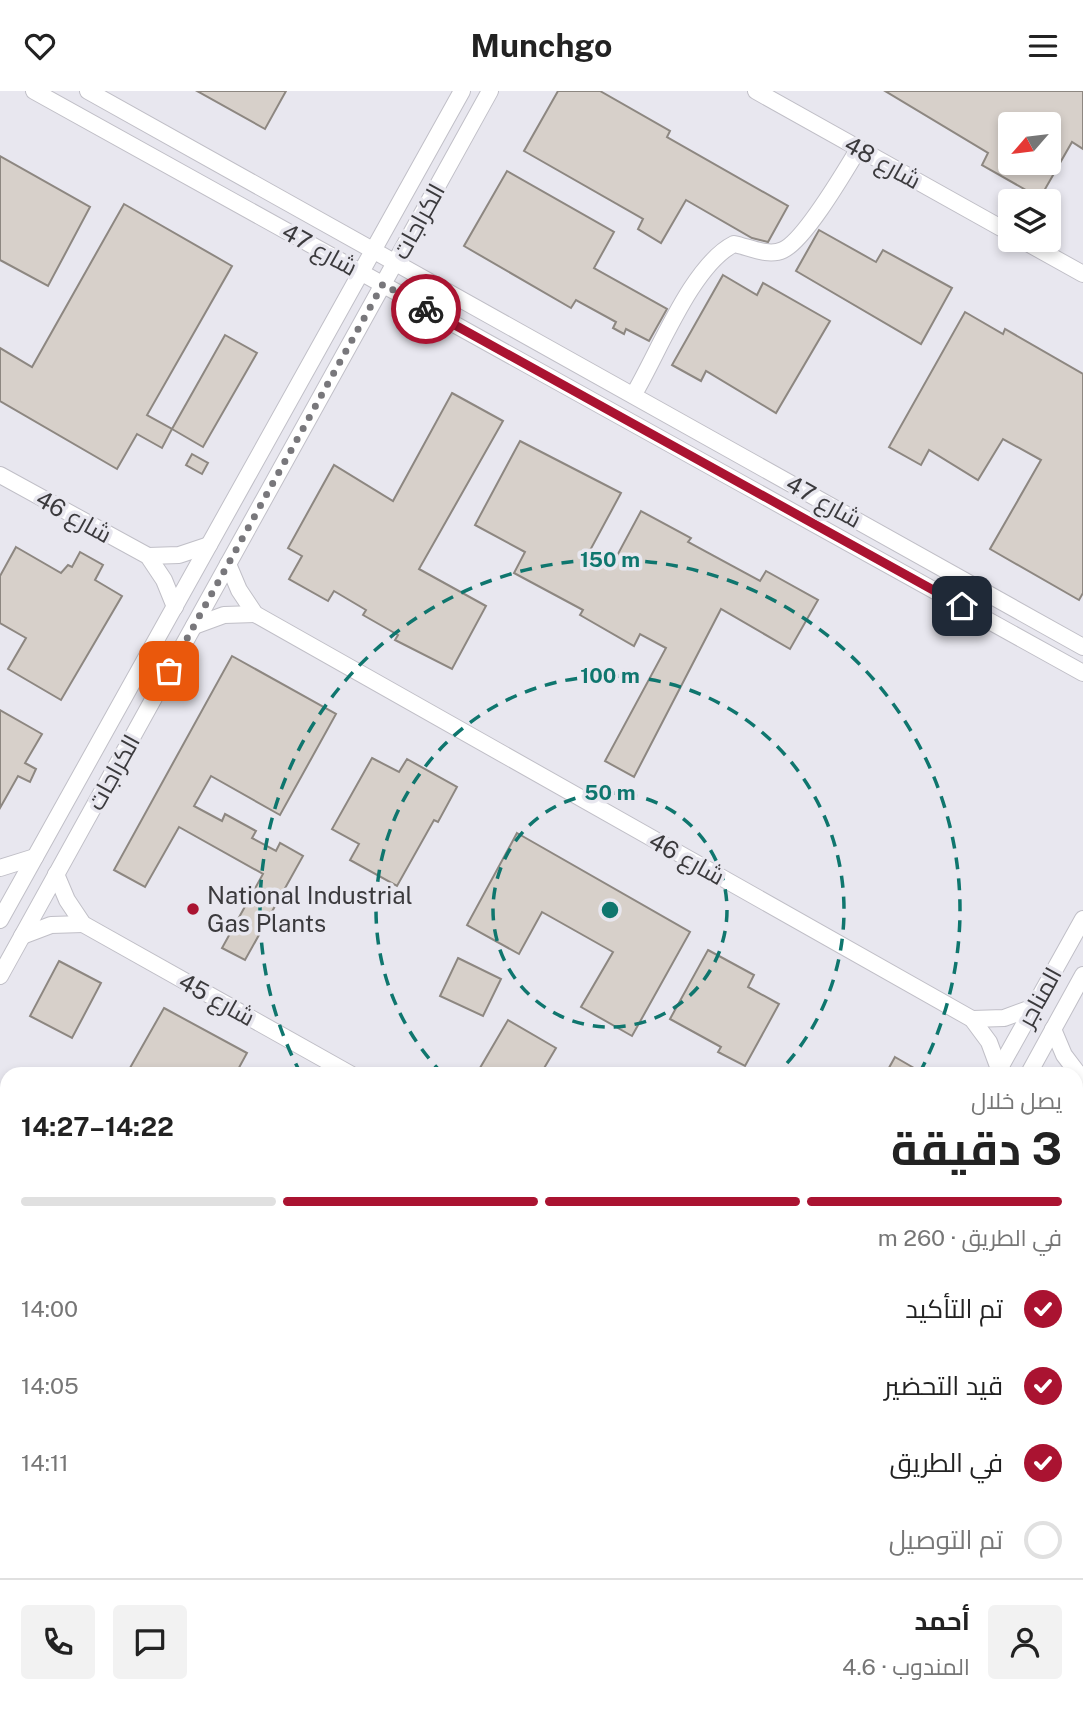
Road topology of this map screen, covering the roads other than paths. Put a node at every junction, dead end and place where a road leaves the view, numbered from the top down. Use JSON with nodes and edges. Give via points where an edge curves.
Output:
{"nodes":[{"id":1,"x":34,"y":91,"type":"edge"},
{"id":2,"x":88,"y":91,"type":"edge"},
{"id":3,"x":462,"y":91,"type":"edge"},
{"id":4,"x":490,"y":91,"type":"edge"},
{"id":5,"x":756,"y":91,"type":"edge"},
{"id":6,"x":859,"y":148,"type":"junction"},
{"id":7,"x":998,"y":226,"type":"edge"},
{"id":8,"x":373,"y":250,"type":"junction"},
{"id":9,"x":1044,"y":252,"type":"edge"},
{"id":10,"x":395,"y":263,"type":"junction"},
{"id":11,"x":361,"y":272,"type":"junction"},
{"id":12,"x":1083,"y":274,"type":"edge"},
{"id":13,"x":383,"y":284,"type":"junction"},
{"id":14,"x":634,"y":394,"type":"junction"},
{"id":15,"x":0,"y":475,"type":"edge"},
{"id":16,"x":209,"y":545,"type":"junction"},
{"id":17,"x":148,"y":556,"type":"junction"},
{"id":18,"x":228,"y":564,"type":"junction"},
{"id":19,"x":175,"y":607,"type":"junction"},
{"id":20,"x":255,"y":614,"type":"junction"},
{"id":21,"x":194,"y":626,"type":"junction"},
{"id":22,"x":1083,"y":646,"type":"edge"},
{"id":23,"x":1083,"y":673,"type":"edge"},
{"id":24,"x":36,"y":856,"type":"junction"},
{"id":25,"x":0,"y":868,"type":"edge"},
{"id":26,"x":56,"y":874,"type":"junction"},
{"id":27,"x":0,"y":918,"type":"edge"},
{"id":28,"x":1083,"y":919,"type":"edge"},
{"id":29,"x":83,"y":924,"type":"junction"},
{"id":30,"x":22,"y":936,"type":"junction"},
{"id":31,"x":1083,"y":975,"type":"edge"},
{"id":32,"x":0,"y":976,"type":"edge"},
{"id":33,"x":1034,"y":1007,"type":"junction"},
{"id":34,"x":972,"y":1019,"type":"junction"},
{"id":35,"x":1053,"y":1029,"type":"junction"},
{"id":36,"x":338,"y":1067,"type":"edge"},
{"id":37,"x":996,"y":1067,"type":"edge"},
{"id":38,"x":1001,"y":1067,"type":"edge"},
{"id":39,"x":1032,"y":1067,"type":"edge"},
{"id":40,"x":1072,"y":1067,"type":"edge"}],
"edges":[{"from":1,"to":11,"type":"street","name":"شارع 47"},
{"from":2,"to":8,"type":"street","name":"شارع 47"},
{"from":3,"to":8,"type":"street","name":"الكراجات"},
{"from":4,"to":10,"type":"street","name":"الكراجات"},
{"from":5,"to":6,"type":"street","name":"شارع 48"},
{"from":6,"to":7,"type":"street","name":"شارع 48"},
{"from":6,"to":14,"type":"street","via":[[831,194],[784,250],[767,253],[734,244],[719,251],[695,282]]},
{"from":8,"to":10,"type":"street","name":"شارع 47"},
{"from":8,"to":11,"type":"street","name":"الكراجات"},
{"from":9,"to":12,"type":"street"},
{"from":10,"to":13,"type":"street","name":"الكراجات"},
{"from":10,"to":14,"type":"street","name":"شارع 47"},
{"from":11,"to":13,"type":"street","name":"شارع 47"},
{"from":11,"to":16,"type":"street","name":"الكراجات"},
{"from":13,"to":18,"type":"street","name":"الكراجات"},
{"from":13,"to":23,"type":"street","name":"شارع 47"},
{"from":14,"to":22,"type":"street","name":"شارع 47"},
{"from":15,"to":17,"type":"street","name":"شارع 46"},
{"from":16,"to":17,"type":"street","via":[[179,555]]},
{"from":16,"to":19,"type":"street","name":"الكراجات"},
{"from":17,"to":19,"type":"street","name":"شارع 46"},
{"from":18,"to":20,"type":"street","name":"شارع 46"},
{"from":18,"to":21,"type":"street","name":"الكراجات"},
{"from":19,"to":24,"type":"street","name":"الكراجات"},
{"from":20,"to":21,"type":"street","via":[[224,615]]},
{"from":20,"to":34,"type":"street","name":"شارع 46"},
{"from":21,"to":26,"type":"street","name":"الكراجات"},
{"from":24,"to":25,"type":"street"},
{"from":24,"to":27,"type":"street","name":"الكراجات"},
{"from":26,"to":29,"type":"street","name":"شارع 45"},
{"from":26,"to":30,"type":"street","name":"الكراجات"},
{"from":28,"to":33,"type":"street","name":"المناجر"},
{"from":29,"to":30,"type":"street","via":[[51,925]]},
{"from":29,"to":36,"type":"street","name":"شارع 45"},
{"from":30,"to":32,"type":"street","name":"الكراجات"},
{"from":31,"to":35,"type":"street","name":"المناجر"},
{"from":33,"to":34,"type":"street","via":[[1004,1018]]},
{"from":33,"to":38,"type":"street","name":"المناجر"},
{"from":34,"to":37,"type":"street","name":"شارع 46","via":[[989,1042]]},
{"from":35,"to":39,"type":"street","name":"المناجر"},
{"from":35,"to":40,"type":"street"}]}
